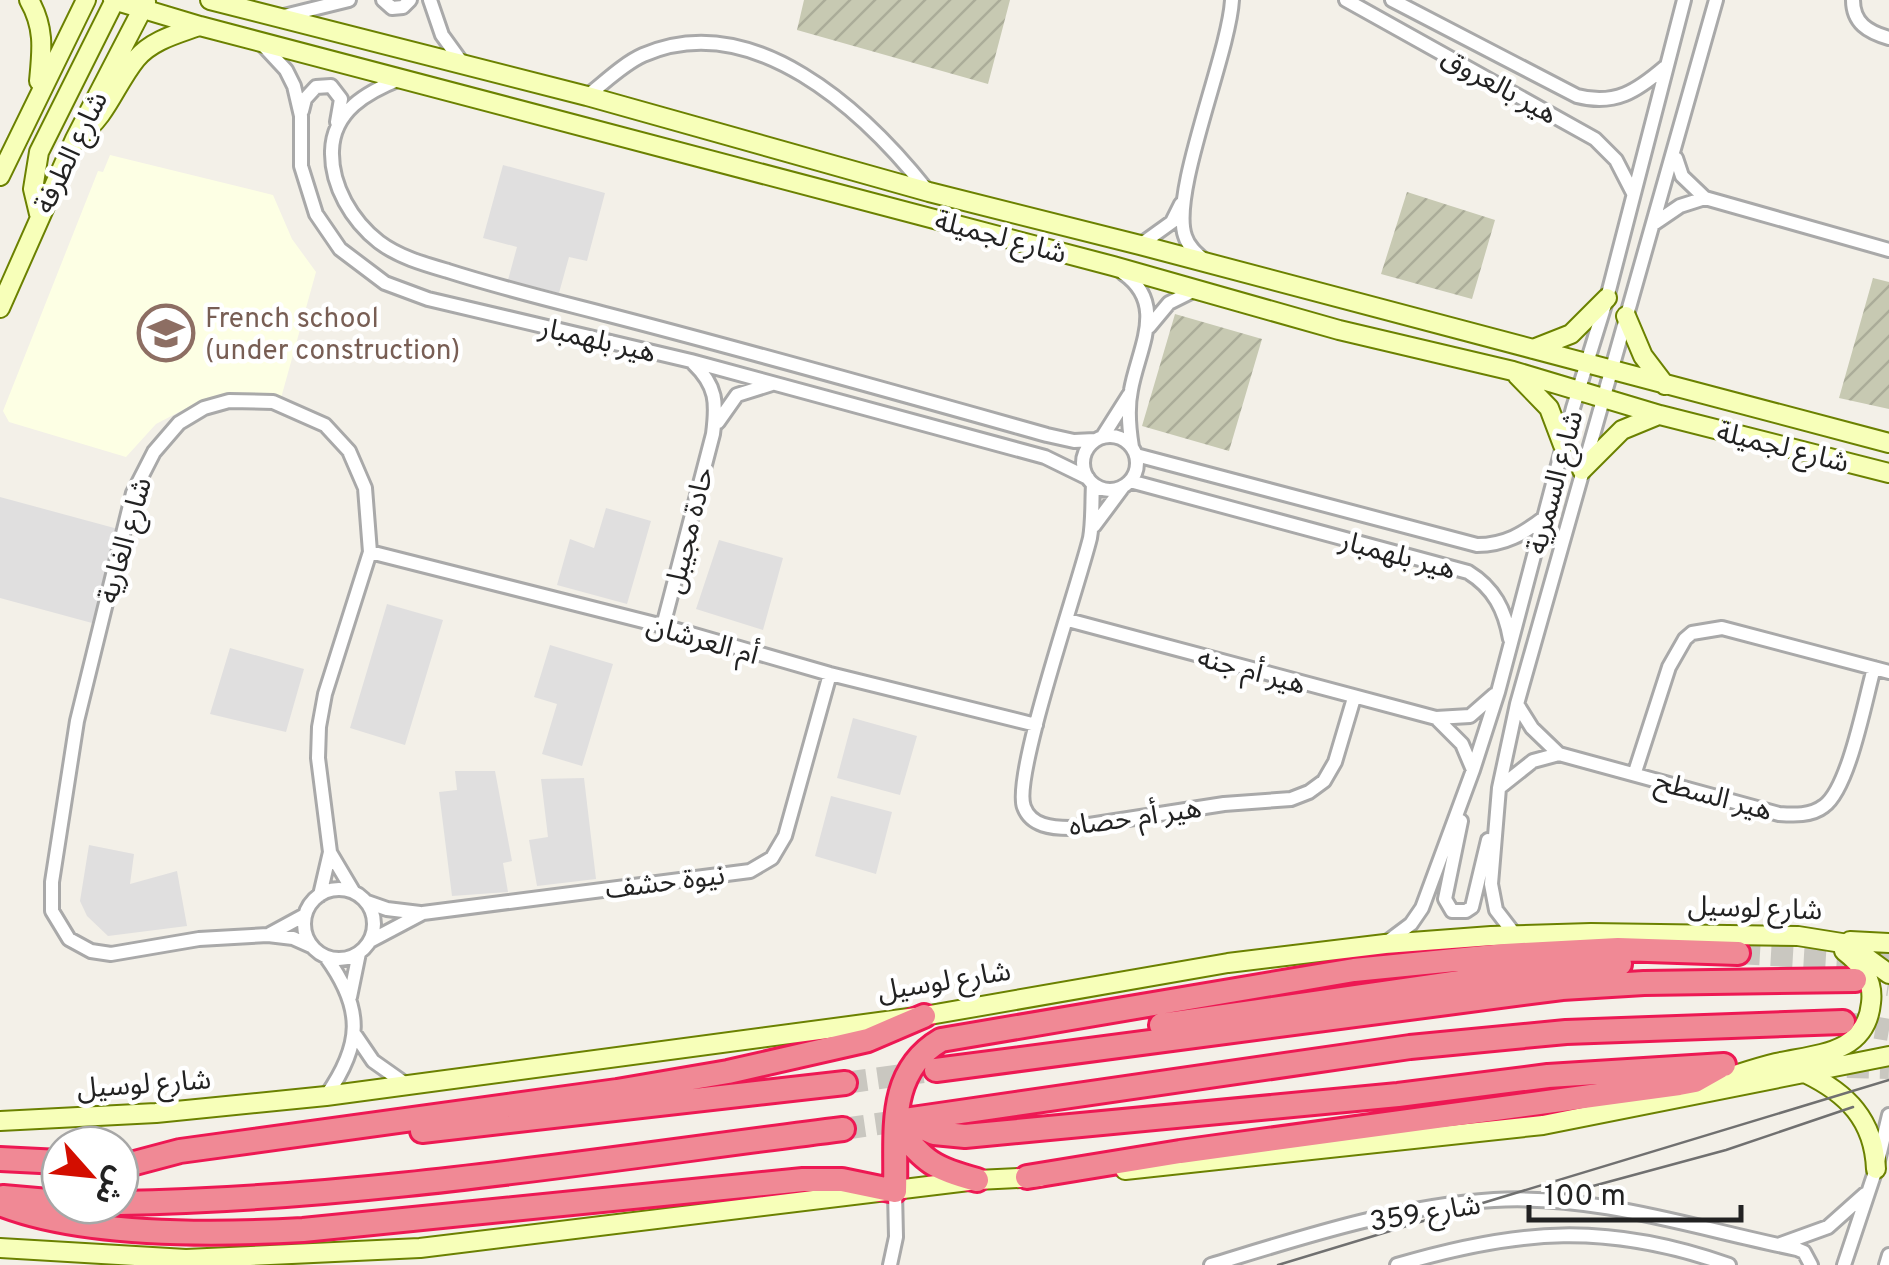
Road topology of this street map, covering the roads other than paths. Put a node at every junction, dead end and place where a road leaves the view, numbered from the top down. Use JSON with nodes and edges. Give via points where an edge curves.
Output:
{"nodes":[{"id":1,"x":29,"y":0,"type":"edge"},
{"id":2,"x":86,"y":0,"type":"edge"},
{"id":3,"x":114,"y":0,"type":"edge"},
{"id":4,"x":210,"y":0,"type":"edge"},
{"id":5,"x":349,"y":0,"type":"edge"},
{"id":6,"x":382,"y":0,"type":"edge"},
{"id":7,"x":410,"y":0,"type":"edge"},
{"id":8,"x":430,"y":0,"type":"edge"},
{"id":9,"x":1346,"y":0,"type":"edge"},
{"id":10,"x":1392,"y":0,"type":"edge"},
{"id":11,"x":1684,"y":0,"type":"edge"},
{"id":12,"x":1716,"y":0,"type":"edge"},
{"id":13,"x":1852,"y":0,"type":"edge"},
{"id":14,"x":1231,"y":2,"type":"edge"},
{"id":15,"x":140,"y":3,"type":"edge"},
{"id":16,"x":259,"y":10,"type":"edge"},
{"id":17,"x":200,"y":26,"type":"junction"},
{"id":18,"x":1889,"y":38,"type":"edge"},
{"id":19,"x":258,"y":40,"type":"junction"},
{"id":20,"x":464,"y":66,"type":"junction"},
{"id":21,"x":1667,"y":66,"type":"junction"},
{"id":22,"x":403,"y":78,"type":"junction"},
{"id":23,"x":37,"y":95,"type":"junction"},
{"id":24,"x":588,"y":96,"type":"junction"},
{"id":25,"x":301,"y":116,"type":"junction"},
{"id":26,"x":335,"y":130,"type":"junction"},
{"id":27,"x":75,"y":139,"type":"junction"},
{"id":28,"x":1675,"y":152,"type":"junction"},
{"id":29,"x":0,"y":176,"type":"edge"},
{"id":30,"x":929,"y":192,"type":"junction"},
{"id":31,"x":1186,"y":192,"type":"junction"},
{"id":32,"x":1633,"y":193,"type":"junction"},
{"id":33,"x":1705,"y":198,"type":"junction"},
{"id":34,"x":39,"y":214,"type":"junction"},
{"id":35,"x":1655,"y":224,"type":"junction"},
{"id":36,"x":1140,"y":245,"type":"junction"},
{"id":37,"x":1888,"y":245,"type":"edge"},
{"id":38,"x":1206,"y":262,"type":"junction"},
{"id":39,"x":1113,"y":266,"type":"junction"},
{"id":40,"x":1195,"y":290,"type":"junction"},
{"id":41,"x":1606,"y":298,"type":"junction"},
{"id":42,"x":0,"y":308,"type":"edge"},
{"id":43,"x":1626,"y":316,"type":"junction"},
{"id":44,"x":1148,"y":327,"type":"junction"},
{"id":45,"x":1532,"y":349,"type":"junction"},
{"id":46,"x":691,"y":360,"type":"junction"},
{"id":47,"x":1586,"y":364,"type":"junction"},
{"id":48,"x":1514,"y":371,"type":"junction"},
{"id":49,"x":1612,"y":372,"type":"junction"},
{"id":50,"x":773,"y":383,"type":"junction"},
{"id":51,"x":1665,"y":386,"type":"junction"},
{"id":52,"x":1578,"y":391,"type":"junction"},
{"id":53,"x":1130,"y":393,"type":"junction"},
{"id":54,"x":1604,"y":400,"type":"junction"},
{"id":55,"x":1660,"y":415,"type":"junction"},
{"id":56,"x":713,"y":434,"type":"junction"},
{"id":57,"x":1099,"y":438,"type":"junction"},
{"id":58,"x":1889,"y":444,"type":"edge"},
{"id":59,"x":1563,"y":445,"type":"junction"},
{"id":60,"x":1134,"y":451,"type":"junction"},
{"id":61,"x":1582,"y":470,"type":"junction"},
{"id":62,"x":1889,"y":473,"type":"edge"},
{"id":63,"x":1090,"y":481,"type":"junction"},
{"id":64,"x":1127,"y":484,"type":"junction"},
{"id":65,"x":1545,"y":518,"type":"junction"},
{"id":66,"x":1091,"y":533,"type":"junction"},
{"id":67,"x":370,"y":552,"type":"junction"},
{"id":68,"x":1068,"y":620,"type":"junction"},
{"id":69,"x":664,"y":626,"type":"junction"},
{"id":70,"x":1511,"y":642,"type":"junction"},
{"id":71,"x":1874,"y":668,"type":"junction"},
{"id":72,"x":1889,"y":672,"type":"edge"},
{"id":73,"x":830,"y":674,"type":"junction"},
{"id":74,"x":1498,"y":692,"type":"junction"},
{"id":75,"x":1354,"y":698,"type":"junction"},
{"id":76,"x":1517,"y":704,"type":"junction"},
{"id":77,"x":1436,"y":718,"type":"junction"},
{"id":78,"x":1036,"y":725,"type":"junction"},
{"id":79,"x":1559,"y":754,"type":"junction"},
{"id":80,"x":1473,"y":770,"type":"junction"},
{"id":81,"x":1634,"y":772,"type":"junction"},
{"id":82,"x":1499,"y":788,"type":"junction"},
{"id":83,"x":330,"y":852,"type":"junction"},
{"id":84,"x":353,"y":891,"type":"junction"},
{"id":85,"x":320,"y":895,"type":"junction"},
{"id":86,"x":367,"y":902,"type":"junction"},
{"id":87,"x":423,"y":913,"type":"junction"},
{"id":88,"x":305,"y":915,"type":"junction"},
{"id":89,"x":268,"y":935,"type":"junction"},
{"id":90,"x":1516,"y":936,"type":"junction"},
{"id":91,"x":1828,"y":939,"type":"junction"},
{"id":92,"x":370,"y":942,"type":"junction"},
{"id":93,"x":1889,"y":943,"type":"edge"},
{"id":94,"x":1385,"y":944,"type":"junction"},
{"id":95,"x":311,"y":946,"type":"junction"},
{"id":96,"x":359,"y":953,"type":"junction"},
{"id":97,"x":326,"y":957,"type":"junction"},
{"id":98,"x":1889,"y":974,"type":"edge"},
{"id":99,"x":1855,"y":980,"type":"tunnel mouth"},
{"id":100,"x":350,"y":997,"type":"junction"},
{"id":101,"x":924,"y":1016,"type":"junction"},
{"id":102,"x":1844,"y":1022,"type":"tunnel mouth"},
{"id":103,"x":356,"y":1036,"type":"junction"},
{"id":104,"x":1889,"y":1056,"type":"edge"},
{"id":105,"x":970,"y":1066,"type":"junction"},
{"id":106,"x":936,"y":1070,"type":"tunnel mouth"},
{"id":107,"x":1804,"y":1072,"type":"junction"},
{"id":108,"x":845,"y":1083,"type":"tunnel mouth"},
{"id":109,"x":408,"y":1085,"type":"junction"},
{"id":110,"x":326,"y":1096,"type":"junction"},
{"id":111,"x":1650,"y":1105,"type":"junction"},
{"id":112,"x":1889,"y":1115,"type":"edge"},
{"id":113,"x":0,"y":1121,"type":"edge"},
{"id":114,"x":901,"y":1124,"type":"junction"},
{"id":115,"x":843,"y":1128,"type":"tunnel mouth"},
{"id":116,"x":0,"y":1160,"type":"edge"},
{"id":117,"x":40,"y":1161,"type":"edge"},
{"id":118,"x":140,"y":1161,"type":"edge"},
{"id":119,"x":140,"y":1162,"type":"edge"},
{"id":120,"x":1876,"y":1169,"type":"junction"},
{"id":121,"x":1027,"y":1178,"type":"junction"},
{"id":122,"x":977,"y":1180,"type":"junction"},
{"id":123,"x":1870,"y":1188,"type":"junction"},
{"id":124,"x":895,"y":1191,"type":"junction"},
{"id":125,"x":0,"y":1196,"type":"edge"},
{"id":126,"x":40,"y":1200,"type":"edge"},
{"id":127,"x":140,"y":1203,"type":"edge"},
{"id":128,"x":0,"y":1204,"type":"edge"},
{"id":129,"x":1775,"y":1246,"type":"junction"},
{"id":130,"x":0,"y":1248,"type":"edge"},
{"id":131,"x":420,"y":1248,"type":"junction"},
{"id":132,"x":1676,"y":1251,"type":"junction"},
{"id":133,"x":1889,"y":1255,"type":"edge"},
{"id":134,"x":363,"y":1259,"type":"edge"},
{"id":135,"x":408,"y":1265,"type":"edge"},
{"id":136,"x":890,"y":1265,"type":"edge"},
{"id":137,"x":1210,"y":1265,"type":"edge"},
{"id":138,"x":1397,"y":1265,"type":"edge"},
{"id":139,"x":1702,"y":1265,"type":"edge"},
{"id":140,"x":1729,"y":1265,"type":"edge"},
{"id":141,"x":1811,"y":1265,"type":"edge"},
{"id":142,"x":1844,"y":1265,"type":"edge"},
{"id":143,"x":1886,"y":1265,"type":"edge"}],
"edges":[{"from":1,"to":23,"type":"street","via":[[44,40]]},
{"from":2,"to":23,"type":"street","name":"شارع الطرفة"},
{"from":3,"to":15,"type":"street","name":"شارع لجميلة"},
{"from":3,"to":34,"type":"street","via":[[39,152]]},
{"from":4,"to":16,"type":"street","name":"شارع لجميلة"},
{"from":5,"to":16,"type":"street"},
{"from":6,"to":7,"type":"street","via":[[392,8]]},
{"from":8,"to":20,"type":"street","via":[[442,35]]},
{"from":9,"to":32,"type":"street","name":"هير بالعروق","via":[[1595,139],[1616,160]]},
{"from":10,"to":21,"type":"street","name":"هير بالعروق","via":[[1592,100],[1632,94]]},
{"from":11,"to":21,"type":"street","name":"شارع السمرية"},
{"from":12,"to":28,"type":"street","name":"شارع السمرية"},
{"from":13,"to":18,"type":"street","via":[[1863,27]]},
{"from":14,"to":31,"type":"street"},
{"from":15,"to":17,"type":"street","name":"شارع لجميلة"},
{"from":15,"to":27,"type":"street","name":"شارع الطرفة"},
{"from":16,"to":20,"type":"street","name":"شارع لجميلة"},
{"from":17,"to":19,"type":"street","name":"شارع لجميلة"},
{"from":17,"to":27,"type":"street","via":[[165,37],[136,59],[96,124]]},
{"from":19,"to":22,"type":"street","name":"شارع لجميلة"},
{"from":19,"to":25,"type":"street","name":"هير بلهمبار","via":[[286,70]]},
{"from":20,"to":24,"type":"street","name":"شارع لجميلة"},
{"from":21,"to":32,"type":"street","name":"شارع السمرية"},
{"from":22,"to":26,"type":"street","via":[[360,98]]},
{"from":22,"to":39,"type":"street","name":"شارع لجميلة"},
{"from":23,"to":29,"type":"street","name":"شارع الطرفة"},
{"from":24,"to":30,"type":"street","name":"شارع لجميلة"},
{"from":24,"to":30,"type":"street","via":[[641,56],[681,44],[717,43],[758,54],[846,104]]},
{"from":25,"to":26,"type":"street","name":"هير بلهمبار","via":[[309,92],[331,86],[341,99]]},
{"from":25,"to":46,"type":"street","name":"هير بلهمبار","via":[[300,166],[316,214],[340,249],[385,283],[428,299]]},
{"from":26,"to":57,"type":"street","name":"هير بلهمبار","via":[[332,152],[345,204],[380,243],[408,258],[1047,435]]},
{"from":27,"to":34,"type":"street","name":"شارع الطرفة"},
{"from":28,"to":33,"type":"street","via":[[1682,176]]},
{"from":28,"to":35,"type":"street","name":"شارع السمرية"},
{"from":30,"to":36,"type":"street","name":"شارع لجميلة"},
{"from":31,"to":36,"type":"street","via":[[1172,222]]},
{"from":31,"to":38,"type":"street","via":[[1184,234]]},
{"from":32,"to":41,"type":"street","name":"شارع السمرية"},
{"from":33,"to":35,"type":"street"},
{"from":33,"to":37,"type":"street"},
{"from":34,"to":42,"type":"street","name":"شارع الطرفة"},
{"from":35,"to":43,"type":"street","name":"شارع السمرية"},
{"from":36,"to":38,"type":"street","name":"شارع لجميلة"},
{"from":38,"to":45,"type":"street","name":"شارع لجميلة"},
{"from":39,"to":40,"type":"street","name":"شارع لجميلة"},
{"from":39,"to":44,"type":"street","via":[[1140,287]]},
{"from":40,"to":44,"type":"street","via":[[1169,303]]},
{"from":40,"to":48,"type":"street","name":"شارع لجميلة"},
{"from":41,"to":45,"type":"street","via":[[1571,334]]},
{"from":41,"to":47,"type":"street","name":"شارع السمرية"},
{"from":43,"to":49,"type":"street","name":"شارع السمرية"},
{"from":43,"to":51,"type":"street","via":[[1642,356]]},
{"from":44,"to":53,"type":"street"},
{"from":45,"to":47,"type":"street","name":"شارع لجميلة"},
{"from":46,"to":50,"type":"street","name":"هير بلهمبار"},
{"from":46,"to":56,"type":"street","name":"حادة مجيبل","via":[[716,397]]},
{"from":47,"to":49,"type":"street","name":"شارع لجميلة"},
{"from":47,"to":52,"type":"street","name":"شارع السمرية"},
{"from":48,"to":52,"type":"street","name":"شارع لجميلة"},
{"from":48,"to":59,"type":"street","via":[[1544,400]]},
{"from":49,"to":51,"type":"street","name":"شارع لجميلة"},
{"from":49,"to":54,"type":"street","name":"شارع السمرية"},
{"from":50,"to":56,"type":"street","name":"حادة مجيبل","via":[[738,395]]},
{"from":50,"to":63,"type":"street","name":"هير بلهمبار","via":[[1045,458]]},
{"from":51,"to":58,"type":"street","name":"شارع لجميلة"},
{"from":52,"to":54,"type":"street","name":"شارع لجميلة"},
{"from":52,"to":59,"type":"street","name":"شارع السمرية"},
{"from":53,"to":57,"type":"street"},
{"from":53,"to":60,"type":"street"},
{"from":54,"to":55,"type":"street","name":"شارع لجميلة"},
{"from":54,"to":61,"type":"street","name":"شارع السمرية"},
{"from":55,"to":61,"type":"street","via":[[1622,430]]},
{"from":55,"to":62,"type":"street","name":"شارع لجميلة"},
{"from":56,"to":69,"type":"street","name":"حادة مجيبل"},
{"from":57,"to":60,"type":"street","via":[[1119,437]]},
{"from":57,"to":63,"type":"street","via":[[1084,458]]},
{"from":59,"to":65,"type":"street","name":"شارع السمرية"},
{"from":60,"to":64,"type":"street","via":[[1137,469]]},
{"from":60,"to":65,"type":"street","name":"هير بلهمبار","via":[[1477,545],[1520,536]]},
{"from":61,"to":76,"type":"street","name":"شارع السمرية"},
{"from":63,"to":64,"type":"street","via":[[1108,490]]},
{"from":63,"to":66,"type":"street","name":"هير أم حصاه"},
{"from":64,"to":66,"type":"street","name":"هير أم حصاه"},
{"from":64,"to":70,"type":"street","name":"هير بلهمبار","via":[[1468,572],[1499,601]]},
{"from":65,"to":70,"type":"street","name":"شارع السمرية"},
{"from":66,"to":68,"type":"street","name":"هير أم حصاه"},
{"from":67,"to":69,"type":"street","name":"أم العرشان"},
{"from":67,"to":83,"type":"street","name":"شارع الغارية","via":[[319,726]]},
{"from":67,"to":89,"type":"street","name":"شارع الغارية","via":[[364,488],[349,451],[324,425],[273,402],[229,401],[179,423],[154,452],[127,512],[78,721],[52,911],[70,940],[111,954]]},
{"from":68,"to":75,"type":"street","name":"هير أم جنه"},
{"from":68,"to":78,"type":"street","name":"هير أم حصاه"},
{"from":69,"to":73,"type":"street","name":"أم العرشان"},
{"from":70,"to":74,"type":"street","name":"شارع السمرية"},
{"from":71,"to":72,"type":"street","name":"هير السطح"},
{"from":71,"to":81,"type":"street","name":"هير السطح","via":[[1705,628],[1685,639],[1669,667]]},
{"from":71,"to":81,"type":"street","name":"هير السطح","via":[[1844,776],[1824,806],[1779,814]]},
{"from":73,"to":78,"type":"street","name":"أم العرشان"},
{"from":73,"to":87,"type":"street","name":"نيوة حشف","via":[[785,836],[772,858],[750,871]]},
{"from":74,"to":77,"type":"street","name":"هير أم جنه","via":[[1470,716]]},
{"from":74,"to":80,"type":"street","name":"شارع السمرية"},
{"from":75,"to":77,"type":"street","name":"هير أم جنه"},
{"from":75,"to":78,"type":"street","name":"هير أم حصاه","via":[[1335,762],[1309,792],[1070,828],[1041,824],[1025,810],[1021,790]]},
{"from":76,"to":79,"type":"street"},
{"from":76,"to":82,"type":"street","name":"شارع السمرية"},
{"from":77,"to":80,"type":"street","via":[[1462,744]]},
{"from":79,"to":81,"type":"street","name":"هير السطح"},
{"from":79,"to":82,"type":"street","via":[[1533,761]]},
{"from":80,"to":82,"type":"street","via":[[1445,892],[1452,911],[1466,911],[1475,900]]},
{"from":80,"to":94,"type":"street","name":"شارع السمرية","via":[[1422,908]]},
{"from":82,"to":90,"type":"street","name":"شارع السمرية","via":[[1492,894],[1502,922]]},
{"from":83,"to":84,"type":"street","name":"شارع الغارية"},
{"from":83,"to":85,"type":"street","name":"شارع الغارية"},
{"from":84,"to":85,"type":"street"},
{"from":84,"to":86,"type":"street"},
{"from":85,"to":88,"type":"street"},
{"from":86,"to":87,"type":"street","name":"نيوة حشف"},
{"from":86,"to":92,"type":"street","via":[[374,917]]},
{"from":87,"to":92,"type":"street","name":"نيوة حشف"},
{"from":88,"to":89,"type":"street","name":"شارع الغارية"},
{"from":88,"to":95,"type":"street"},
{"from":89,"to":95,"type":"street","name":"شارع الغارية"},
{"from":90,"to":91,"type":"street","name":"شارع لوسيل"},
{"from":90,"to":94,"type":"street","name":"شارع لوسيل"},
{"from":91,"to":93,"type":"street"},
{"from":91,"to":98,"type":"street","name":"شارع لوسيل","via":[[1848,944]]},
{"from":91,"to":111,"type":"street","via":[[1870,981],[1870,1014],[1850,1044]]},
{"from":92,"to":96,"type":"street"},
{"from":94,"to":101,"type":"street","name":"شارع لوسيل","via":[[1228,963]]},
{"from":95,"to":97,"type":"street"},
{"from":96,"to":97,"type":"street"},
{"from":96,"to":100,"type":"street"},
{"from":97,"to":100,"type":"street"},
{"from":99,"to":105,"type":"highway","via":[[1562,988]]},
{"from":100,"to":103,"type":"street"},
{"from":101,"to":109,"type":"street","name":"شارع لوسيل"},
{"from":101,"to":118,"type":"highway","via":[[868,1040],[728,1072]]},
{"from":102,"to":114,"type":"highway","via":[[1566,1032],[1410,1047]]},
{"from":103,"to":109,"type":"street","via":[[372,1061]]},
{"from":103,"to":110,"type":"street"},
{"from":104,"to":107,"type":"street"},
{"from":105,"to":106,"type":"highway"},
{"from":105,"to":114,"type":"highway","via":[[1146,1027],[1330,998],[1738,953],[1506,954],[1354,970],[964,1034],[916,1059],[902,1084]]},
{"from":107,"to":111,"type":"street"},
{"from":107,"to":120,"type":"street","via":[[1854,1106],[1868,1129]]},
{"from":108,"to":119,"type":"highway"},
{"from":109,"to":110,"type":"street","name":"شارع لوسيل"},
{"from":110,"to":113,"type":"street","name":"شارع لوسيل"},
{"from":111,"to":121,"type":"street","via":[[1524,1128]]},
{"from":112,"to":120,"type":"street"},
{"from":114,"to":121,"type":"highway","via":[[965,1136],[1548,1076],[1724,1065],[1680,1084]]},
{"from":114,"to":122,"type":"highway","via":[[926,1162]]},
{"from":114,"to":124,"type":"highway"},
{"from":115,"to":127,"type":"highway","via":[[352,1191]]},
{"from":116,"to":117,"type":"highway"},
{"from":120,"to":123,"type":"street"},
{"from":121,"to":122,"type":"street"},
{"from":122,"to":124,"type":"street"},
{"from":123,"to":129,"type":"street","via":[[1828,1227]]},
{"from":123,"to":142,"type":"street"},
{"from":124,"to":128,"type":"highway","via":[[802,1180],[250,1232],[85,1224]]},
{"from":124,"to":131,"type":"street"},
{"from":124,"to":136,"type":"street"},
{"from":125,"to":126,"type":"highway"},
{"from":129,"to":137,"type":"street","name":"شارع 359","via":[[1592,1206],[1495,1200],[1411,1210]]},
{"from":129,"to":141,"type":"street","name":"شارع 359","via":[[1804,1252]]},
{"from":130,"to":134,"type":"street","via":[[186,1259]]},
{"from":131,"to":134,"type":"street"},
{"from":131,"to":135,"type":"street"},
{"from":132,"to":138,"type":"street","name":"شارع 359","via":[[1616,1238],[1539,1234],[1465,1245]]},
{"from":132,"to":139,"type":"street"},
{"from":132,"to":140,"type":"street","name":"شارع 359"},
{"from":133,"to":143,"type":"street"}]}
